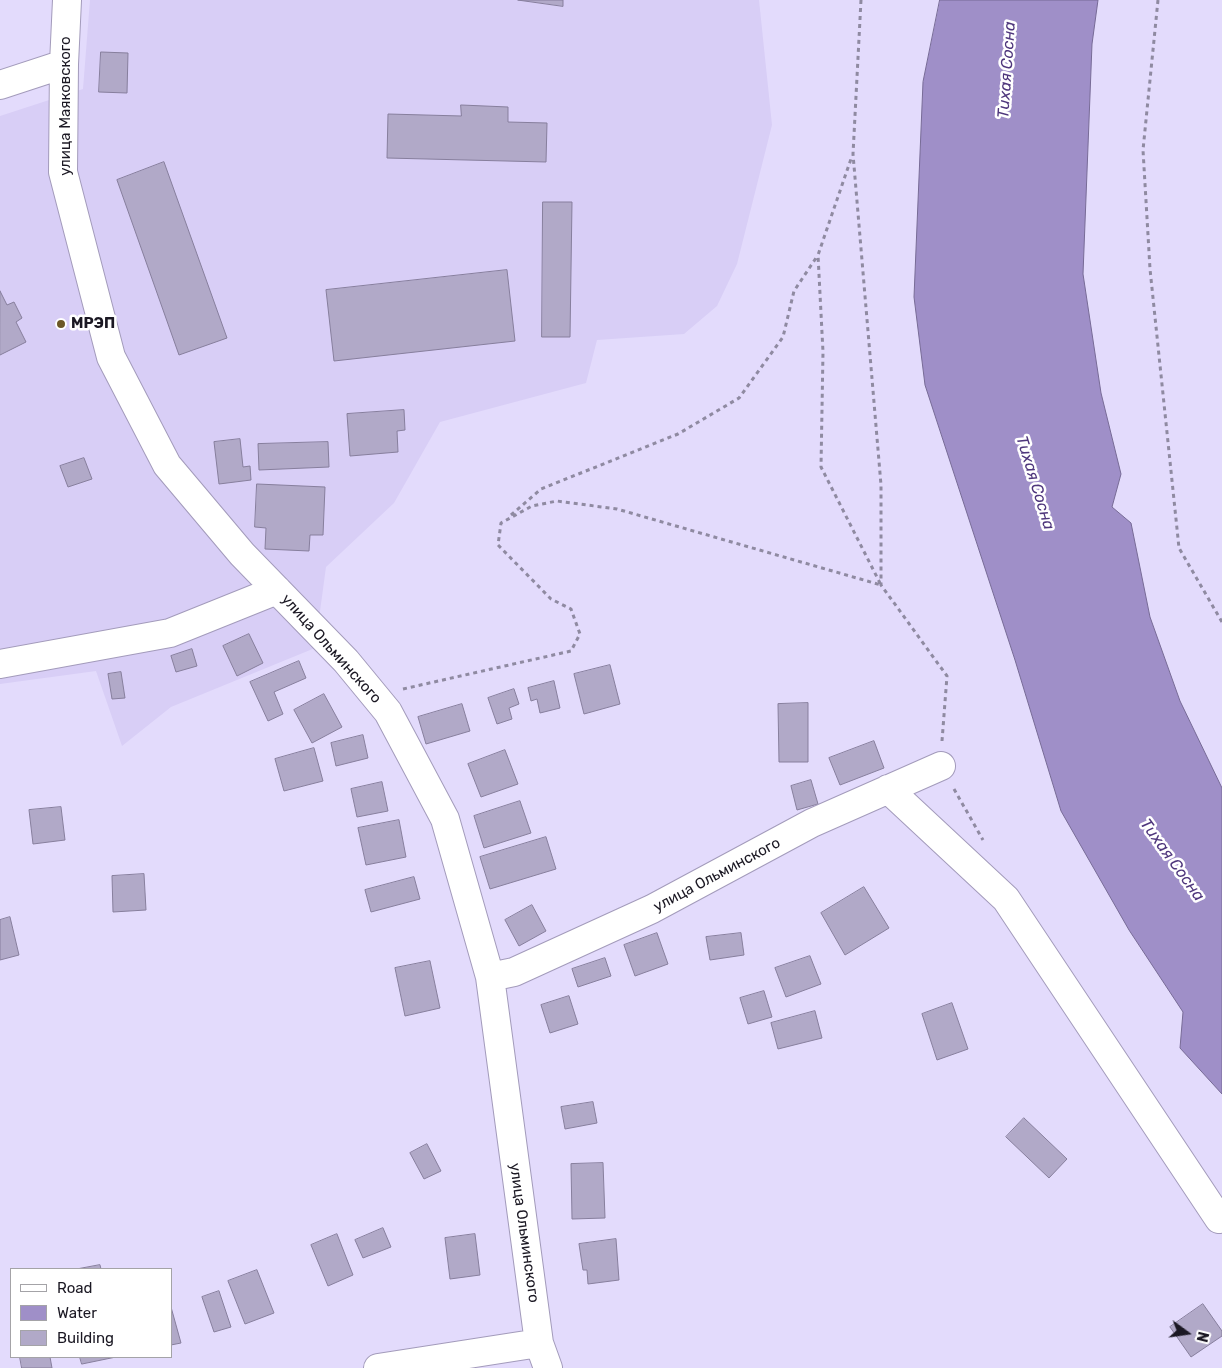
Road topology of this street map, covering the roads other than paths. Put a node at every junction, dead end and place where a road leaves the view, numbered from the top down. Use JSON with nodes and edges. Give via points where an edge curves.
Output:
{"nodes":[{"id":1,"x":67,"y":0,"type":"edge"},
{"id":2,"x":64,"y":64,"type":"junction"},
{"id":3,"x":0,"y":85,"type":"edge"},
{"id":4,"x":242,"y":554,"type":"joint"},
{"id":5,"x":278,"y":590,"type":"junction"},
{"id":6,"x":0,"y":664,"type":"edge"},
{"id":7,"x":941,"y":766,"type":"road end"},
{"id":8,"x":888,"y":789,"type":"junction"},
{"id":9,"x":490,"y":977,"type":"junction"},
{"id":10,"x":1219,"y":1219,"type":"dead end"},
{"id":11,"x":543,"y":1356,"type":"edge"},
{"id":12,"x":378,"y":1368,"type":"edge"}],
"edges":[{"from":1,"to":2,"type":"street","name":"улица Маяковского"},
{"from":2,"to":3,"type":"street"},
{"from":2,"to":4,"type":"street","name":"улица Маяковского","via":[[63,172],[111,357],[167,465]]},
{"from":4,"to":5,"type":"street","name":"улица Ольминского"},
{"from":5,"to":6,"type":"street","via":[[170,633]]},
{"from":5,"to":9,"type":"street","name":"улица Ольминского","via":[[346,661],[388,712],[445,819]]},
{"from":7,"to":8,"type":"street","name":"улица Ольминского"},
{"from":8,"to":9,"type":"street","name":"улица Ольминского","via":[[812,824],[652,909],[514,972]]},
{"from":8,"to":10,"type":"street","via":[[1006,899]]},
{"from":9,"to":11,"type":"street","name":"улица Ольминского"},
{"from":11,"to":12,"type":"street"}]}
